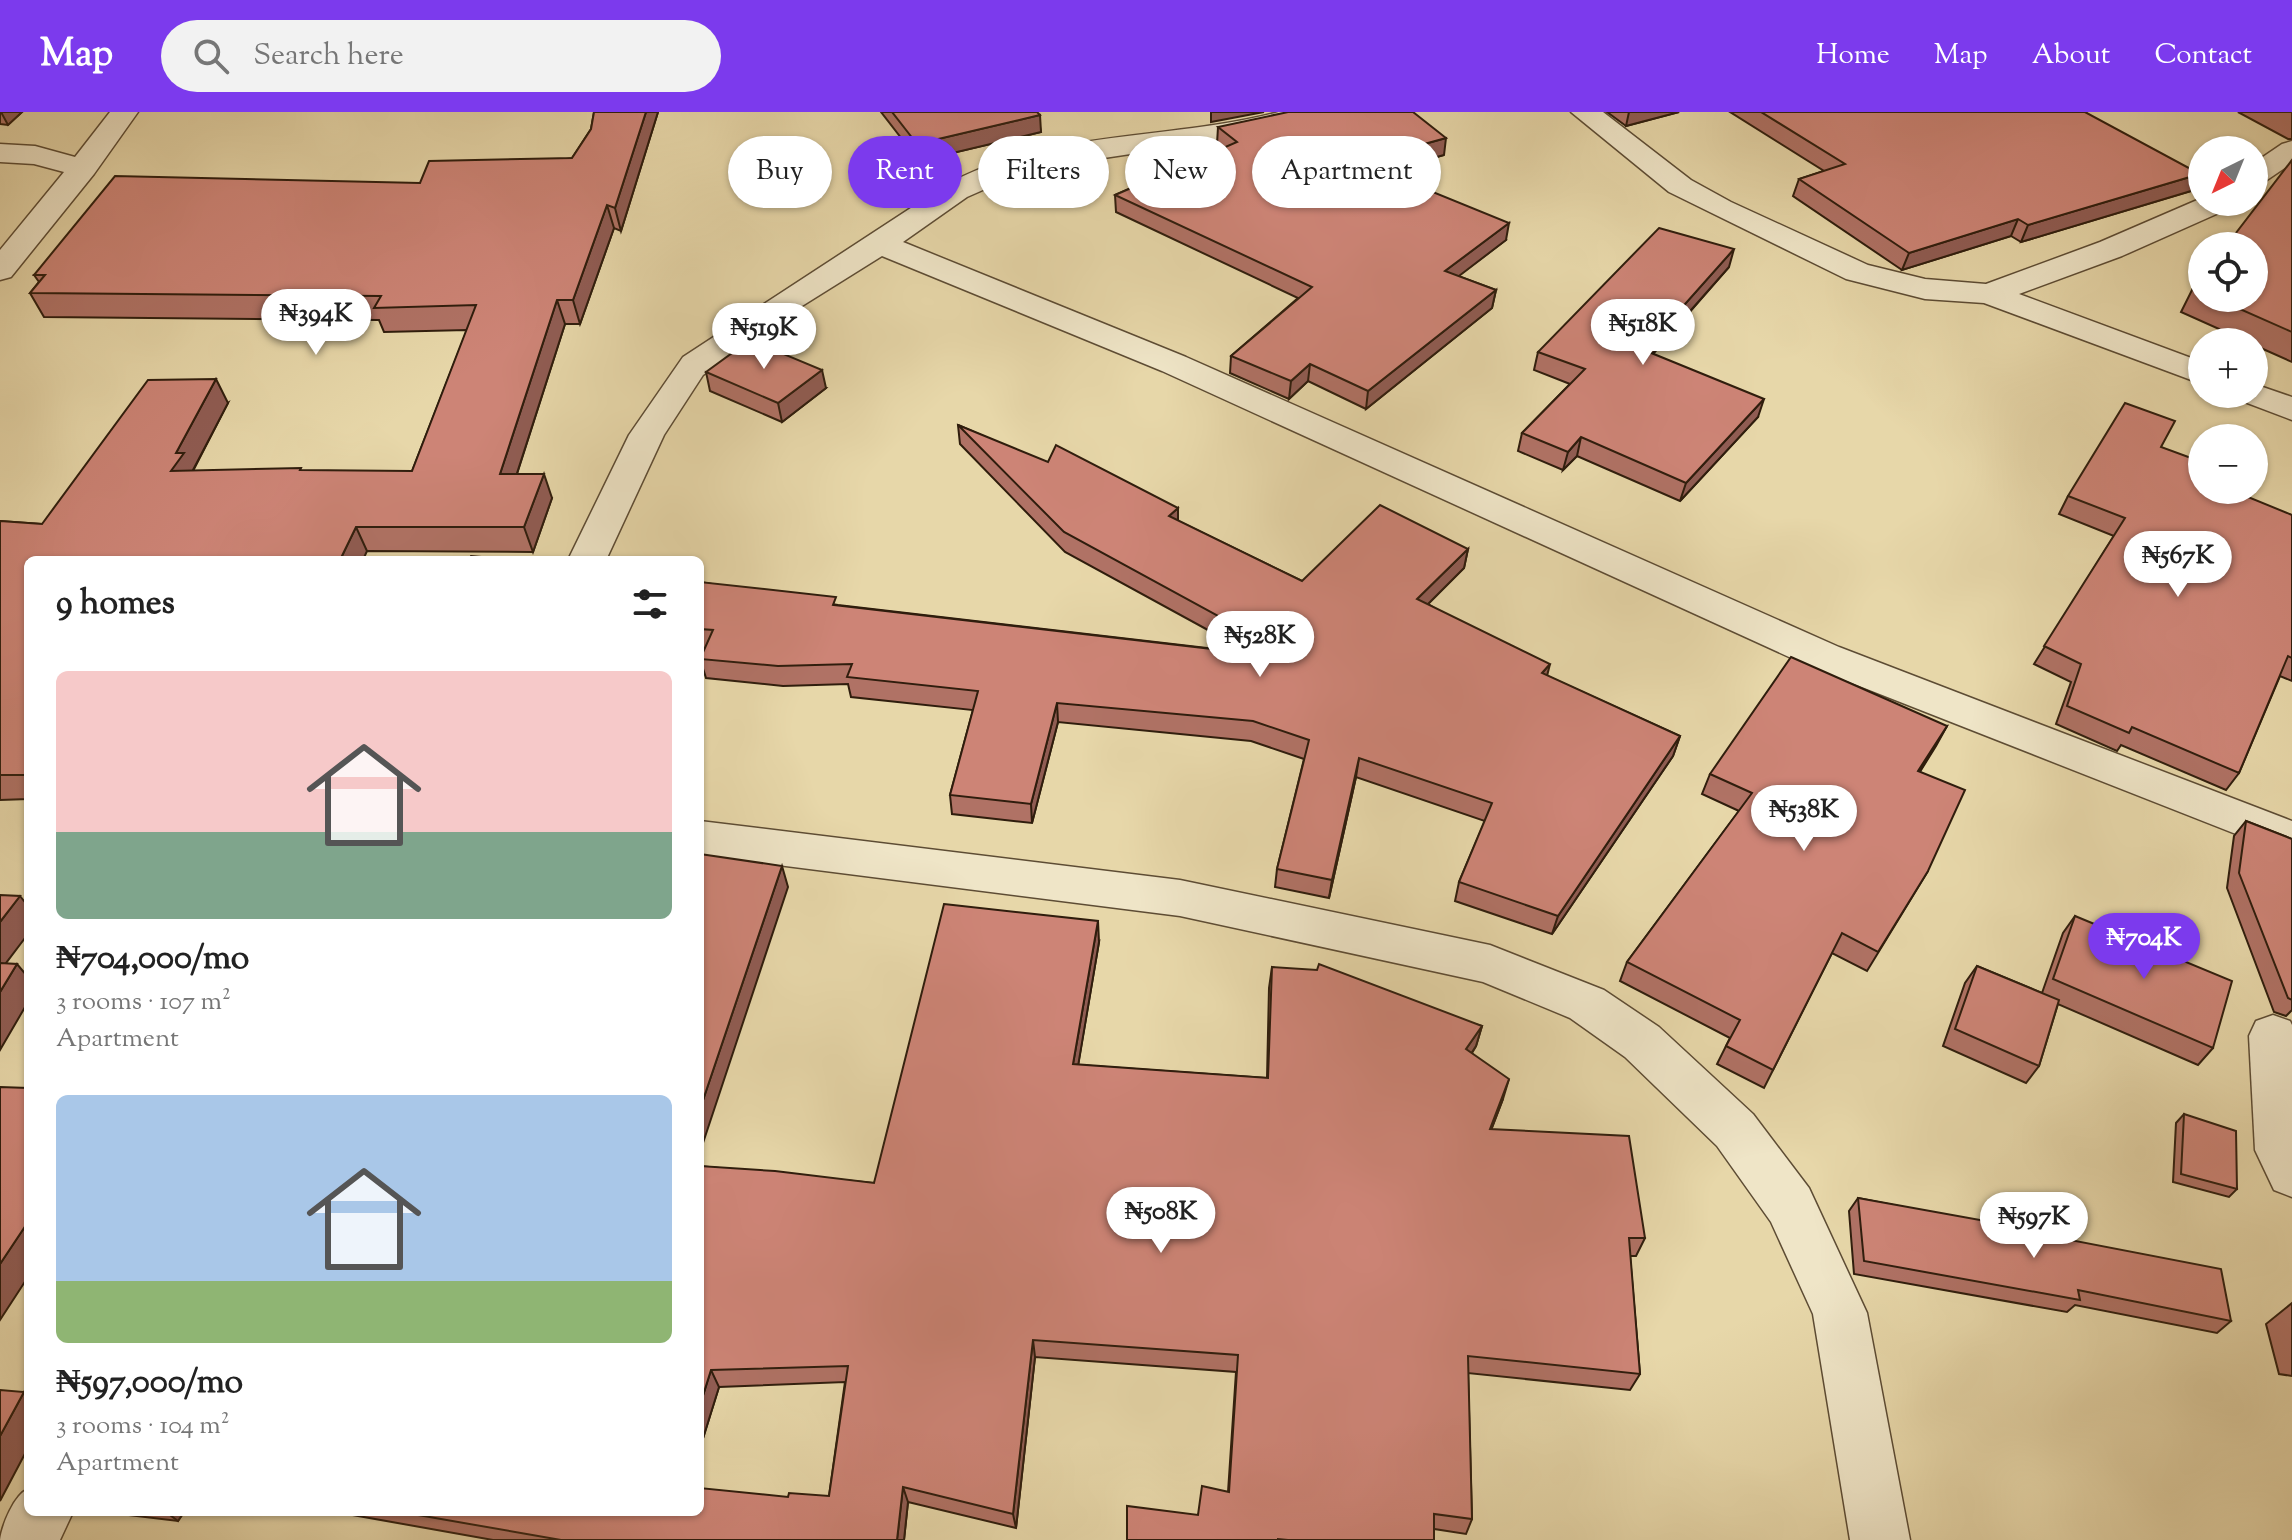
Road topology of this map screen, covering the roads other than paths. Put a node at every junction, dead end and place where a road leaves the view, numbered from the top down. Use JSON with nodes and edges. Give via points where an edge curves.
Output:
{"nodes":[{"id":1,"x":124,"y":112,"type":"edge"},
{"id":2,"x":1312,"y":112,"type":"edge"},
{"id":3,"x":1585,"y":112,"type":"edge"},
{"id":4,"x":2292,"y":150,"type":"edge"},
{"id":5,"x":0,"y":153,"type":"edge"},
{"id":6,"x":2268,"y":166,"type":"edge"},
{"id":7,"x":84,"y":168,"type":"junction"},
{"id":8,"x":2188,"y":215,"type":"edge"},
{"id":9,"x":880,"y":244,"type":"junction"},
{"id":10,"x":0,"y":270,"type":"edge"},
{"id":11,"x":1989,"y":294,"type":"junction"},
{"id":12,"x":2188,"y":369,"type":"edge"},
{"id":13,"x":2268,"y":400,"type":"edge"},
{"id":14,"x":2292,"y":409,"type":"edge"},
{"id":15,"x":589,"y":556,"type":"edge"},
{"id":16,"x":704,"y":838,"type":"edge"},
{"id":17,"x":2292,"y":839,"type":"edge"},
{"id":18,"x":2273,"y":1036,"type":"dead end"},
{"id":19,"x":2292,"y":1174,"type":"edge"},
{"id":20,"x":41,"y":1516,"type":"edge"},
{"id":21,"x":28,"y":1540,"type":"edge"},
{"id":22,"x":1880,"y":1540,"type":"edge"}],
"edges":[{"from":1,"to":7,"type":"street"},
{"from":2,"to":9,"type":"street","via":[[1265,125],[1004,169],[961,186]]},
{"from":3,"to":11,"type":"street","via":[[1680,186],[1857,272],[1925,289]]},
{"from":4,"to":6,"type":"street"},
{"from":5,"to":7,"type":"street","via":[[35,155]]},
{"from":7,"to":10,"type":"street"},
{"from":8,"to":11,"type":"street"},
{"from":9,"to":15,"type":"street","via":[[692,366],[660,413]]},
{"from":9,"to":17,"type":"street","via":[[1174,364],[1825,657]]},
{"from":11,"to":12,"type":"street"},
{"from":13,"to":14,"type":"street"},
{"from":16,"to":22,"type":"street","via":[[1180,898],[1490,964],[1587,1004],[1642,1042],[1735,1130],[1790,1205],[1840,1313]]},
{"from":18,"to":19,"type":"street","via":[[2281,1150]]},
{"from":20,"to":21,"type":"street"}]}
